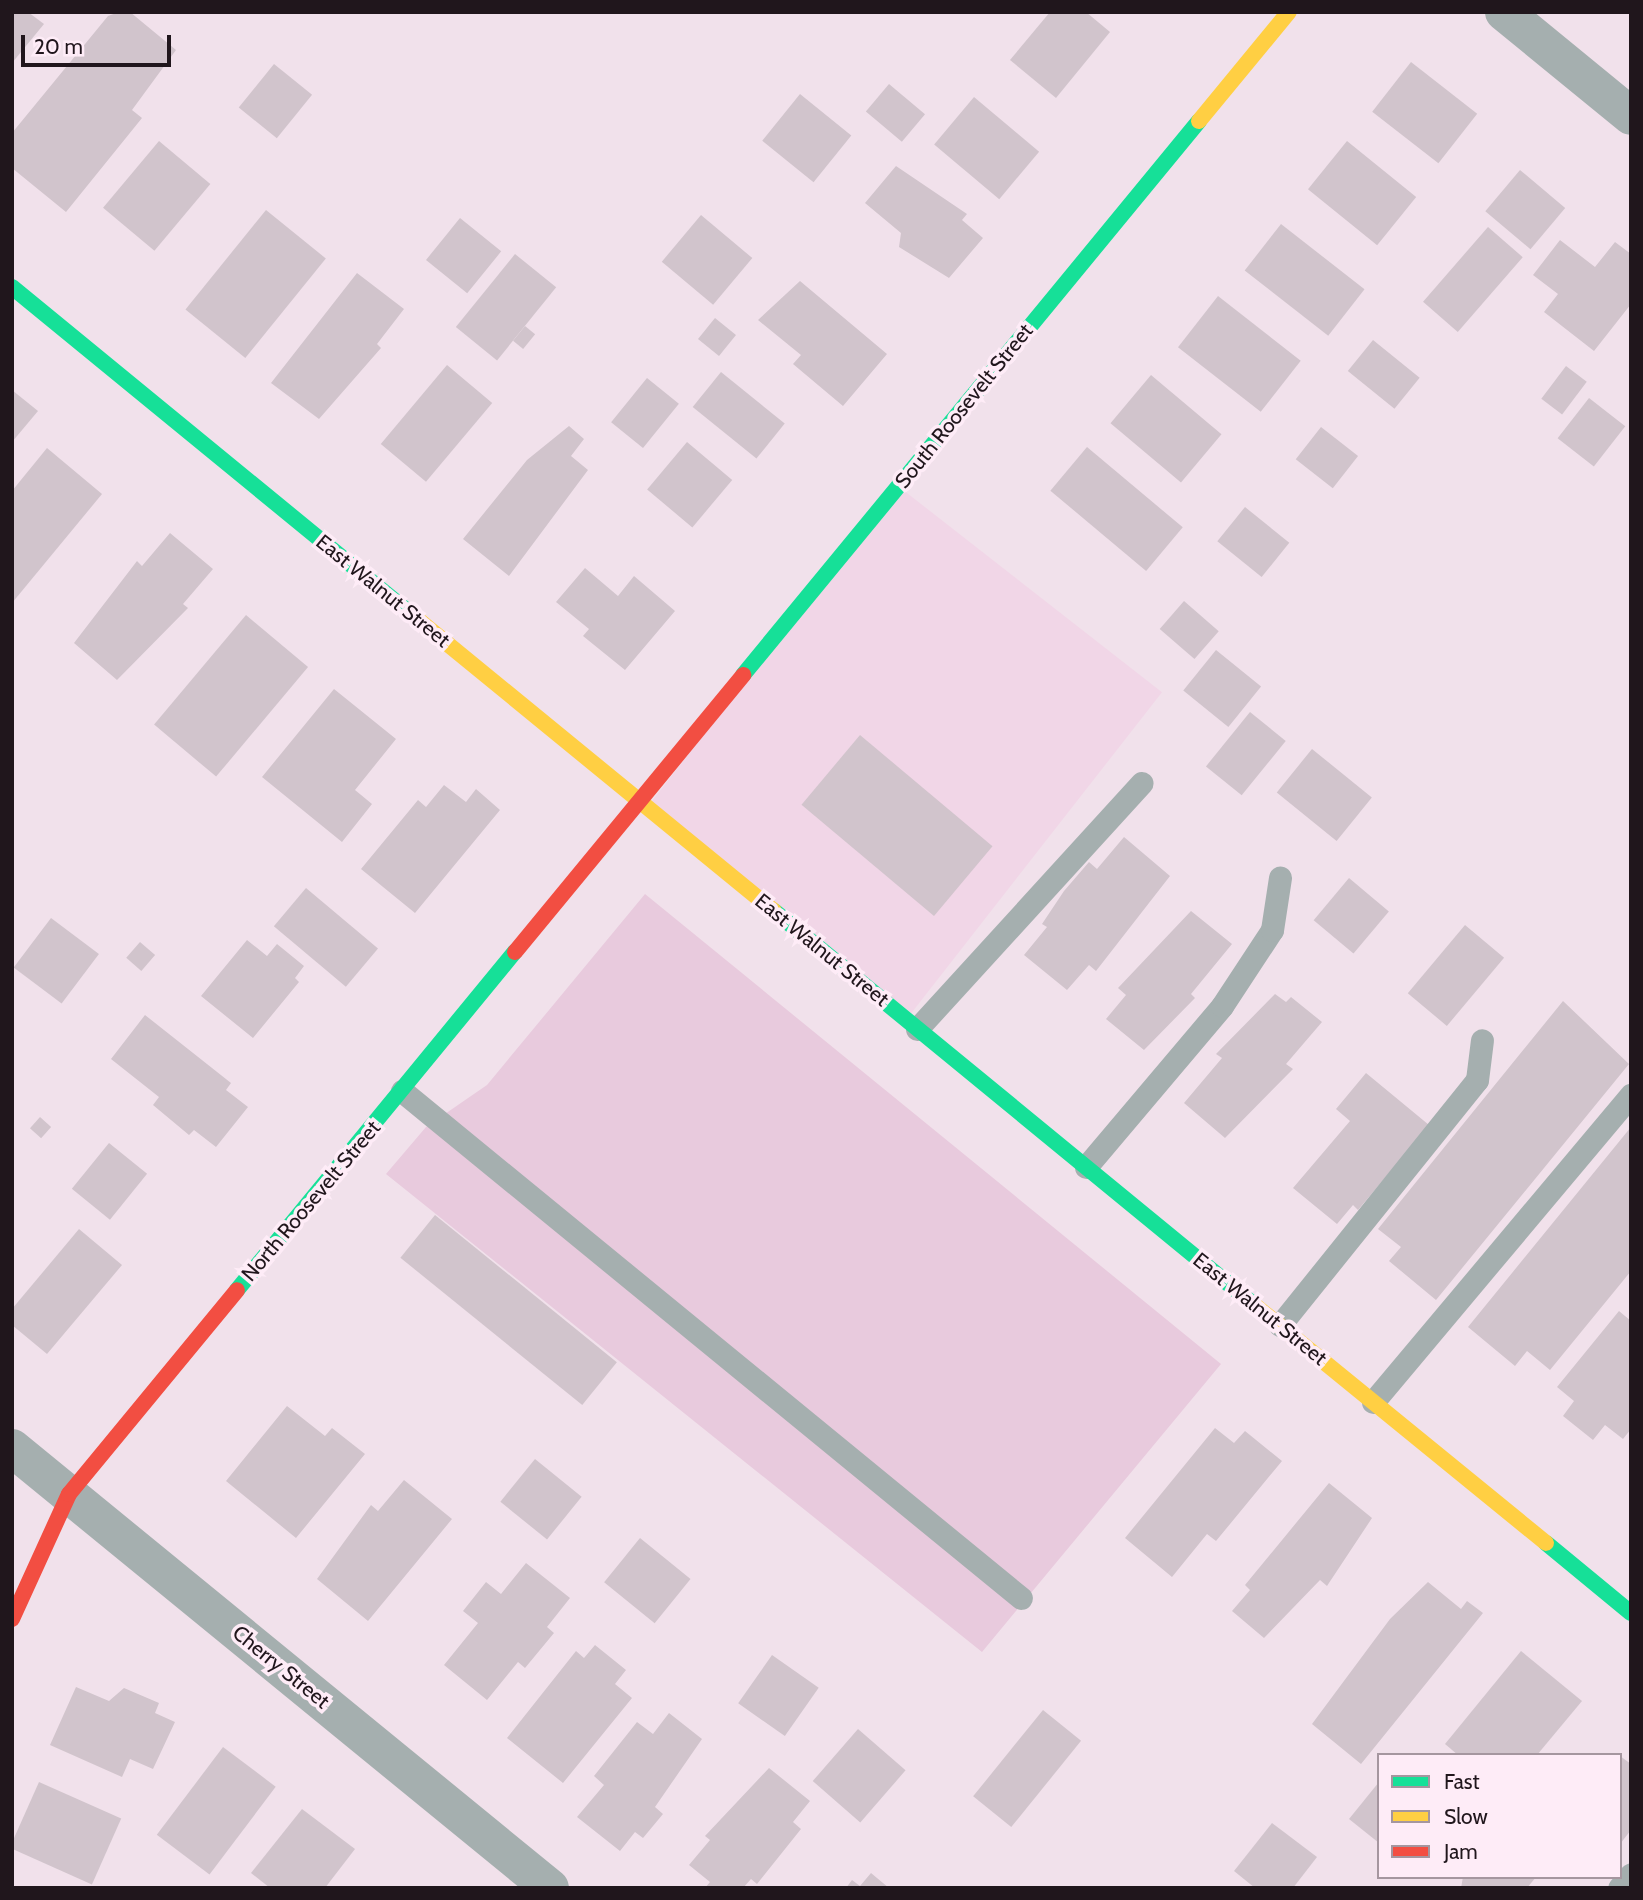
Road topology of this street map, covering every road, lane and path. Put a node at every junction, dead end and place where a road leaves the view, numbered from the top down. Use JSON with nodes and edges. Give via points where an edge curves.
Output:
{"nodes":[{"id":1,"x":1289,"y":12,"type":"edge"},
{"id":2,"x":1504,"y":12,"type":"edge"},
{"id":3,"x":1631,"y":116,"type":"edge"},
{"id":4,"x":12,"y":287,"type":"edge"},
{"id":5,"x":1142,"y":783,"type":"dead end"},
{"id":6,"x":640,"y":801,"type":"junction"},
{"id":7,"x":1280,"y":878,"type":"dead end"},
{"id":8,"x":917,"y":1029,"type":"junction"},
{"id":9,"x":1482,"y":1040,"type":"dead end"},
{"id":10,"x":402,"y":1091,"type":"junction"},
{"id":11,"x":1631,"y":1096,"type":"edge"},
{"id":12,"x":1086,"y":1167,"type":"junction"},
{"id":13,"x":1280,"y":1325,"type":"junction"},
{"id":14,"x":1373,"y":1402,"type":"junction"},
{"id":15,"x":12,"y":1448,"type":"edge"},
{"id":16,"x":69,"y":1494,"type":"junction"},
{"id":17,"x":1021,"y":1598,"type":"dead end"},
{"id":18,"x":1631,"y":1613,"type":"edge"},
{"id":19,"x":12,"y":1619,"type":"edge"},
{"id":20,"x":1631,"y":1874,"type":"edge"},
{"id":21,"x":550,"y":1888,"type":"edge"},
{"id":22,"x":1619,"y":1888,"type":"edge"}],
"edges":[{"from":1,"to":6,"type":"street","name":"South Roosevelt Street"},
{"from":2,"to":3,"type":"street"},
{"from":4,"to":6,"type":"street","name":"East Walnut Street"},
{"from":5,"to":8,"type":"lane"},
{"from":6,"to":8,"type":"street","name":"East Walnut Street"},
{"from":6,"to":10,"type":"street","name":"North Roosevelt Street"},
{"from":7,"to":12,"type":"lane","via":[[1272,930],[1222,1006]]},
{"from":8,"to":12,"type":"street","name":"East Walnut Street"},
{"from":9,"to":13,"type":"lane","via":[[1477,1080]]},
{"from":10,"to":16,"type":"street","name":"North Roosevelt Street"},
{"from":10,"to":17,"type":"lane"},
{"from":11,"to":14,"type":"lane"},
{"from":12,"to":13,"type":"street","name":"East Walnut Street"},
{"from":13,"to":14,"type":"street","name":"East Walnut Street"},
{"from":14,"to":18,"type":"street","name":"East Walnut Street"},
{"from":15,"to":16,"type":"street","name":"Cherry Street"},
{"from":16,"to":19,"type":"street","name":"North Roosevelt Street"},
{"from":16,"to":21,"type":"street","name":"Cherry Street"},
{"from":20,"to":22,"type":"lane"}]}
